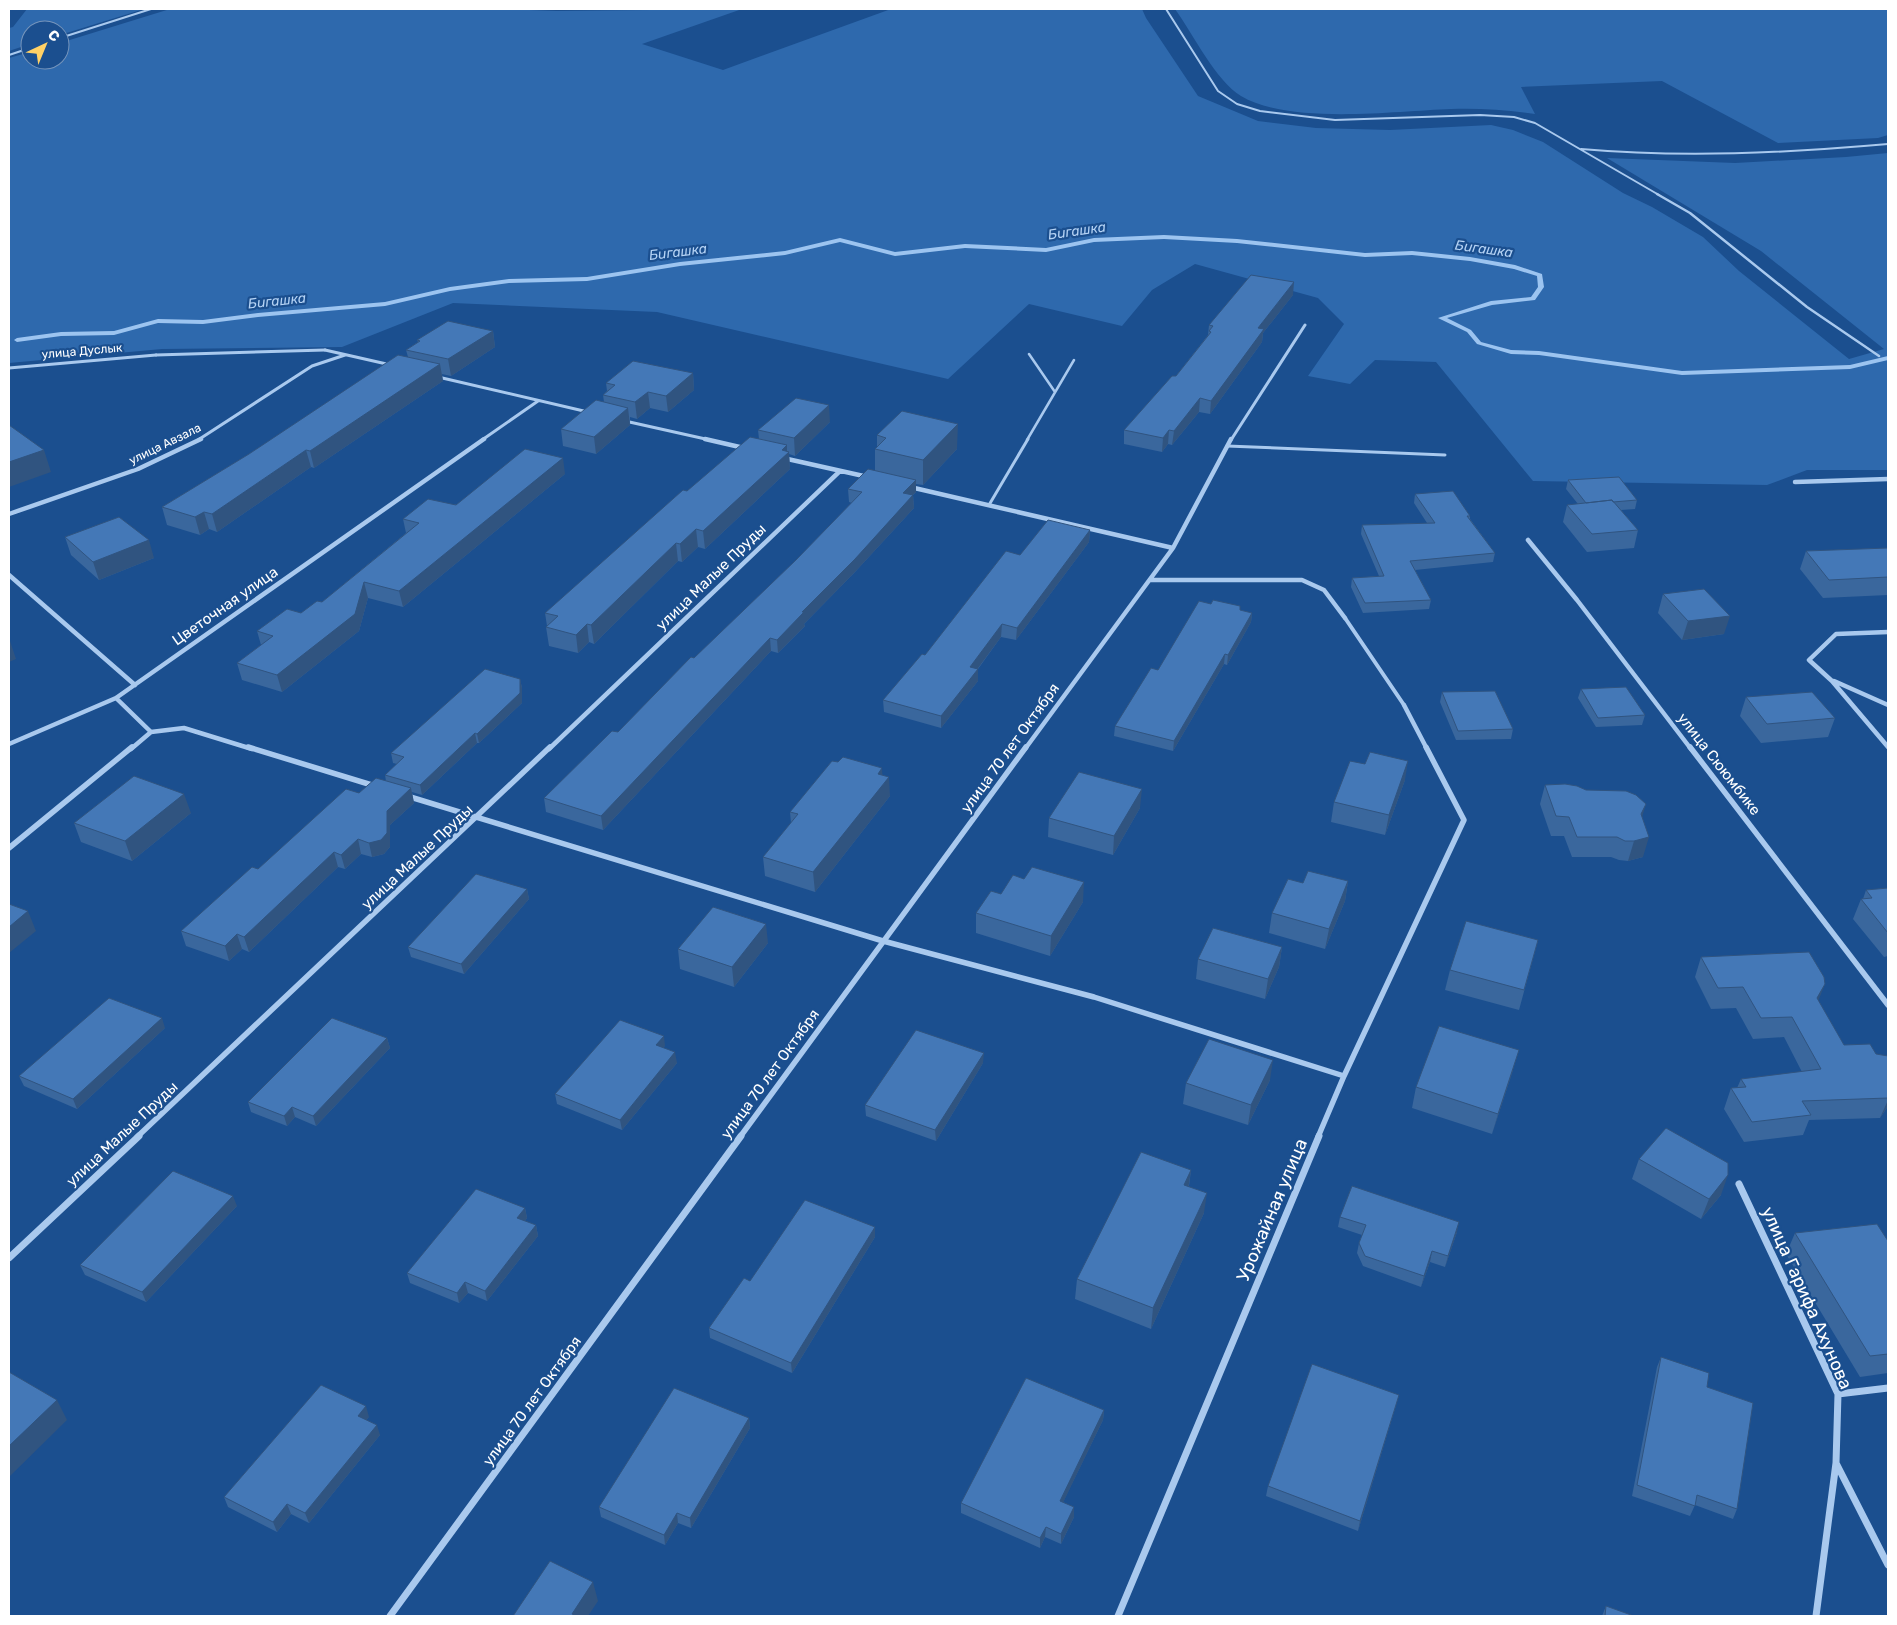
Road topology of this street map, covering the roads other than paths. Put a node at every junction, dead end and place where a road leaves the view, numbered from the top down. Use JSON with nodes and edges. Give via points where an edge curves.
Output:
{"nodes":[{"id":1,"x":151,"y":9,"type":"edge"},
{"id":2,"x":1166,"y":9,"type":"edge"},
{"id":3,"x":70,"y":35,"type":"edge"},
{"id":4,"x":1888,"y":144,"type":"edge"},
{"id":5,"x":1579,"y":148,"type":"junction"},
{"id":6,"x":1305,"y":325,"type":"dead end"},
{"id":7,"x":326,"y":350,"type":"joint"},
{"id":8,"x":1029,"y":354,"type":"dead end"},
{"id":9,"x":156,"y":355,"type":"joint"},
{"id":10,"x":346,"y":355,"type":"junction"},
{"id":11,"x":1879,"y":356,"type":"dead end"},
{"id":12,"x":1074,"y":360,"type":"dead end"},
{"id":13,"x":394,"y":366,"type":"edge"},
{"id":14,"x":9,"y":368,"type":"edge"},
{"id":15,"x":432,"y":375,"type":"edge"},
{"id":16,"x":1055,"y":392,"type":"junction"},
{"id":17,"x":538,"y":400,"type":"junction"},
{"id":18,"x":594,"y":414,"type":"edge"},
{"id":19,"x":623,"y":420,"type":"edge"},
{"id":20,"x":1227,"y":446,"type":"junction"},
{"id":21,"x":746,"y":449,"type":"edge"},
{"id":22,"x":1445,"y":455,"type":"dead end"},
{"id":23,"x":774,"y":456,"type":"edge"},
{"id":24,"x":840,"y":471,"type":"junction"},
{"id":25,"x":1888,"y":479,"type":"edge"},
{"id":26,"x":878,"y":480,"type":"edge"},
{"id":27,"x":1795,"y":482,"type":"dead end"},
{"id":28,"x":906,"y":486,"type":"edge"},
{"id":29,"x":989,"y":506,"type":"junction"},
{"id":30,"x":9,"y":514,"type":"edge"},
{"id":31,"x":1528,"y":540,"type":"dead end"},
{"id":32,"x":1173,"y":548,"type":"junction"},
{"id":33,"x":9,"y":575,"type":"edge"},
{"id":34,"x":1150,"y":580,"type":"junction"},
{"id":35,"x":1345,"y":618,"type":"joint"},
{"id":36,"x":1888,"y":632,"type":"edge"},
{"id":37,"x":1832,"y":681,"type":"junction"},
{"id":38,"x":135,"y":685,"type":"junction"},
{"id":39,"x":116,"y":698,"type":"junction"},
{"id":40,"x":1404,"y":705,"type":"joint"},
{"id":41,"x":1888,"y":705,"type":"edge"},
{"id":42,"x":151,"y":732,"type":"junction"},
{"id":43,"x":9,"y":744,"type":"edge"},
{"id":44,"x":1888,"y":747,"type":"edge"},
{"id":45,"x":383,"y":789,"type":"edge"},
{"id":46,"x":402,"y":794,"type":"edge"},
{"id":47,"x":477,"y":818,"type":"junction"},
{"id":48,"x":9,"y":848,"type":"edge"},
{"id":49,"x":883,"y":941,"type":"junction"},
{"id":50,"x":1888,"y":1005,"type":"edge"},
{"id":51,"x":1344,"y":1076,"type":"junction"},
{"id":52,"x":1739,"y":1184,"type":"dead end"},
{"id":53,"x":9,"y":1258,"type":"edge"},
{"id":54,"x":1888,"y":1388,"type":"edge"},
{"id":55,"x":1838,"y":1394,"type":"junction"},
{"id":56,"x":1836,"y":1463,"type":"junction"},
{"id":57,"x":1888,"y":1565,"type":"edge"},
{"id":58,"x":390,"y":1616,"type":"edge"},
{"id":59,"x":1118,"y":1616,"type":"edge"},
{"id":60,"x":1816,"y":1616,"type":"edge"}],
"edges":[{"from":1,"to":3,"type":"lane"},
{"from":2,"to":5,"type":"lane","via":[[1218,91],[1237,104],[1260,111],[1335,120],[1480,115],[1514,117],[1536,123]]},
{"from":4,"to":5,"type":"lane","via":[[1719,154],[1629,153]]},
{"from":5,"to":11,"type":"lane","via":[[1690,213],[1807,307]]},
{"from":6,"to":20,"type":"street","name":"улица 70 лет Октября"},
{"from":7,"to":9,"type":"street"},
{"from":7,"to":10,"type":"street"},
{"from":8,"to":16,"type":"lane"},
{"from":9,"to":14,"type":"street","name":"улица Дуслык"},
{"from":10,"to":13,"type":"street"},
{"from":10,"to":30,"type":"street","name":"улица Авзала","via":[[312,366],[201,440],[138,469]]},
{"from":12,"to":16,"type":"lane"},
{"from":15,"to":17,"type":"street"},
{"from":16,"to":29,"type":"lane"},
{"from":17,"to":18,"type":"street"},
{"from":17,"to":38,"type":"street","name":"Цветочная улица"},
{"from":19,"to":21,"type":"street"},
{"from":20,"to":22,"type":"lane"},
{"from":20,"to":32,"type":"street","name":"улица 70 лет Октября"},
{"from":23,"to":24,"type":"street"},
{"from":24,"to":26,"type":"street"},
{"from":24,"to":47,"type":"street","name":"улица Малые Пруды"},
{"from":25,"to":27,"type":"street"},
{"from":28,"to":29,"type":"street"},
{"from":29,"to":32,"type":"street"},
{"from":31,"to":50,"type":"street","name":"улица Сююмбике"},
{"from":32,"to":34,"type":"street","name":"улица 70 лет Октября"},
{"from":33,"to":38,"type":"street"},
{"from":34,"to":35,"type":"street","via":[[1302,580],[1324,590]]},
{"from":34,"to":49,"type":"street","name":"улица 70 лет Октября"},
{"from":35,"to":40,"type":"street"},
{"from":36,"to":37,"type":"street","via":[[1836,634],[1809,660]]},
{"from":37,"to":41,"type":"street"},
{"from":37,"to":44,"type":"street"},
{"from":38,"to":39,"type":"street","name":"Цветочная улица"},
{"from":39,"to":42,"type":"street"},
{"from":39,"to":43,"type":"street","name":"Цветочная улица"},
{"from":40,"to":51,"type":"street","name":"Урожайная улица","via":[[1464,820]]},
{"from":42,"to":45,"type":"street","via":[[184,728]]},
{"from":42,"to":48,"type":"street"},
{"from":46,"to":47,"type":"street"},
{"from":47,"to":49,"type":"street"},
{"from":47,"to":53,"type":"street","name":"улица Малые Пруды"},
{"from":49,"to":51,"type":"street","via":[[1094,997]]},
{"from":49,"to":58,"type":"street","name":"улица 70 лет Октября"},
{"from":51,"to":59,"type":"street","name":"Урожайная улица"},
{"from":52,"to":55,"type":"street","name":"улица Гарифа Ахунова"},
{"from":54,"to":55,"type":"street"},
{"from":55,"to":56,"type":"street","name":"улица Гарифа Ахунова"},
{"from":56,"to":57,"type":"street","name":"улица Гарифа Ахунова"},
{"from":56,"to":60,"type":"street"}]}
